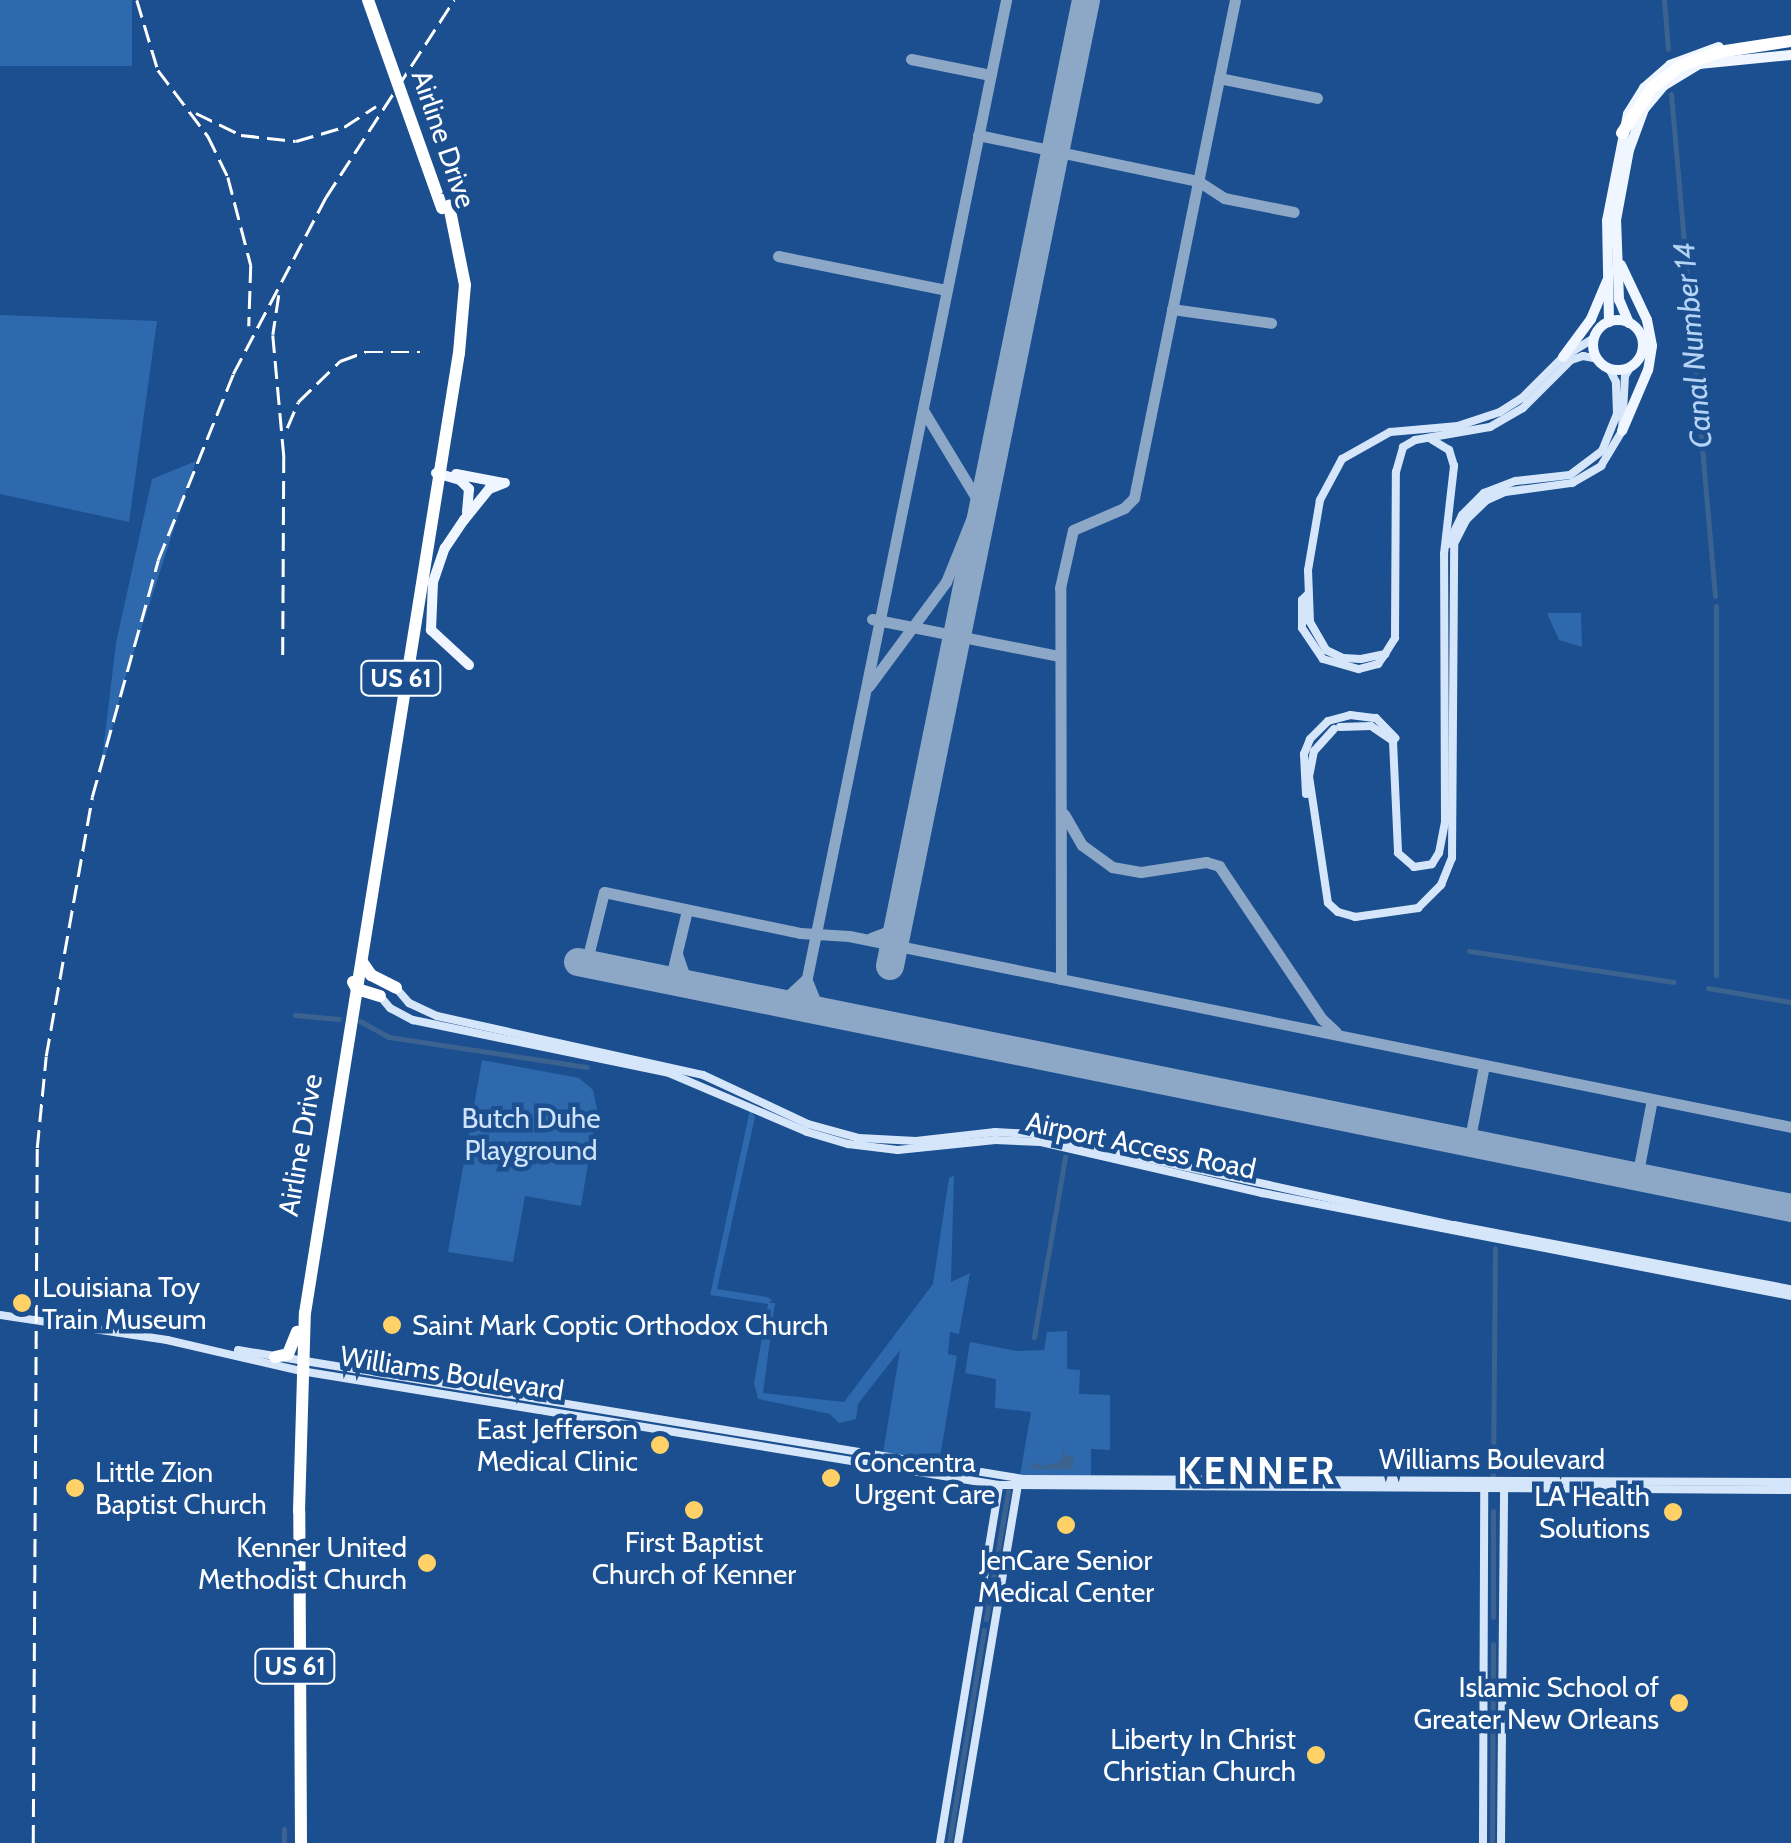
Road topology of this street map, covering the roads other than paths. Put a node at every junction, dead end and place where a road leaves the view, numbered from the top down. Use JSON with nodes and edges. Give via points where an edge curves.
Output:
{"nodes":[{"id":1,"x":372,"y":0,"type":"edge"},
{"id":2,"x":1787,"y":45,"type":"edge"},
{"id":3,"x":1699,"y":64,"type":"joint"},
{"id":4,"x":1622,"y":133,"type":"joint"},
{"id":5,"x":1616,"y":242,"type":"junction"},
{"id":6,"x":1608,"y":270,"type":"junction"},
{"id":7,"x":1609,"y":322,"type":"junction"},
{"id":8,"x":1629,"y":323,"type":"junction"},
{"id":9,"x":1594,"y":338,"type":"junction"},
{"id":10,"x":1563,"y":357,"type":"junction"},
{"id":11,"x":1598,"y":359,"type":"junction"},
{"id":12,"x":1631,"y":366,"type":"junction"},
{"id":13,"x":1610,"y":368,"type":"junction"},
{"id":14,"x":1622,"y":431,"type":"junction"},
{"id":15,"x":1427,"y":439,"type":"junction"},
{"id":16,"x":440,"y":471,"type":"junction"},
{"id":17,"x":463,"y":482,"type":"junction"},
{"id":18,"x":438,"y":496,"type":"junction"},
{"id":19,"x":464,"y":520,"type":"junction"},
{"id":20,"x":1444,"y":571,"type":"junction"},
{"id":21,"x":469,"y":665,"type":"dead end"},
{"id":22,"x":1397,"y":767,"type":"junction"},
{"id":23,"x":1319,"y":859,"type":"junction"},
{"id":24,"x":362,"y":962,"type":"junction"},
{"id":25,"x":396,"y":988,"type":"joint"},
{"id":26,"x":365,"y":990,"type":"junction"},
{"id":27,"x":1791,"y":1289,"type":"edge"},
{"id":28,"x":1791,"y":1296,"type":"edge"},
{"id":29,"x":0,"y":1313,"type":"edge"},
{"id":30,"x":296,"y":1332,"type":"junction"},
{"id":31,"x":184,"y":1344,"type":"junction"},
{"id":32,"x":275,"y":1357,"type":"junction"},
{"id":33,"x":298,"y":1366,"type":"junction"},
{"id":34,"x":316,"y":1374,"type":"junction"},
{"id":35,"x":300,"y":1410,"type":"junction"},
{"id":36,"x":962,"y":1475,"type":"junction"},
{"id":37,"x":1003,"y":1481,"type":"junction"},
{"id":38,"x":1262,"y":1481,"type":"junction"},
{"id":39,"x":1366,"y":1481,"type":"junction"},
{"id":40,"x":1018,"y":1482,"type":"junction"},
{"id":41,"x":1764,"y":1482,"type":"junction"},
{"id":42,"x":1130,"y":1483,"type":"junction"},
{"id":43,"x":1484,"y":1485,"type":"junction"},
{"id":44,"x":1504,"y":1485,"type":"junction"},
{"id":45,"x":1621,"y":1486,"type":"junction"},
{"id":46,"x":1791,"y":1486,"type":"edge"},
{"id":47,"x":1238,"y":1488,"type":"junction"},
{"id":48,"x":1353,"y":1488,"type":"junction"},
{"id":49,"x":1739,"y":1489,"type":"junction"},
{"id":50,"x":1484,"y":1512,"type":"junction"},
{"id":51,"x":1504,"y":1514,"type":"junction"},
{"id":52,"x":1483,"y":1610,"type":"junction"},
{"id":53,"x":1503,"y":1616,"type":"junction"},
{"id":54,"x":1483,"y":1642,"type":"junction"},
{"id":55,"x":1502,"y":1649,"type":"junction"},
{"id":56,"x":297,"y":1843,"type":"edge"},
{"id":57,"x":940,"y":1843,"type":"edge"},
{"id":58,"x":958,"y":1843,"type":"edge"},
{"id":59,"x":1482,"y":1843,"type":"edge"},
{"id":60,"x":1501,"y":1843,"type":"edge"}],
"edges":[{"from":1,"to":16,"type":"highway","name":"Airline Drive","number":"US 61","bridge":true,"via":[[446,207],[464,296]]},
{"from":2,"to":3,"type":"highway"},
{"from":2,"to":4,"type":"highway","via":[[1709,55],[1680,66],[1652,88]]},
{"from":3,"to":5,"type":"main road","via":[[1663,86],[1638,120]]},
{"from":4,"to":6,"type":"main road"},
{"from":5,"to":8,"type":"main road","via":[[1619,300]]},
{"from":5,"to":14,"type":"main road","via":[[1652,346]]},
{"from":6,"to":7,"type":"main road"},
{"from":6,"to":10,"type":"main road","via":[[1591,319]]},
{"from":7,"to":8,"type":"main road"},
{"from":7,"to":9,"type":"main road"},
{"from":8,"to":12,"type":"main road","via":[[1642,340]]},
{"from":9,"to":10,"type":"main road"},
{"from":9,"to":11,"type":"main road"},
{"from":10,"to":15,"type":"main road","via":[[1500,412],[1456,426],[1381,435],[1337,465],[1318,508],[1308,594],[1313,632],[1326,650],[1352,660],[1385,654],[1397,625],[1400,452]]},
{"from":11,"to":13,"type":"main road"},
{"from":11,"to":15,"type":"main road","via":[[1573,359],[1530,402],[1490,427]]},
{"from":12,"to":13,"type":"main road"},
{"from":12,"to":14,"type":"main road"},
{"from":13,"to":20,"type":"main road","via":[[1616,414],[1602,451],[1570,475],[1516,481],[1484,493],[1452,534]]},
{"from":14,"to":23,"type":"main road","via":[[1592,473],[1560,486],[1495,496],[1472,512],[1454,544],[1453,843],[1441,885],[1409,911],[1347,916],[1328,903]]},
{"from":15,"to":20,"type":"main road","via":[[1444,445],[1454,460]]},
{"from":16,"to":17,"type":"main road"},
{"from":16,"to":18,"type":"highway","name":"Airline Drive","number":"US 61"},
{"from":16,"to":19,"type":"main road","via":[[505,484],[489,489]]},
{"from":16,"to":26,"type":"highway","name":"Airline Drive","number":"US 61"},
{"from":17,"to":18,"type":"main road","via":[[450,483]]},
{"from":17,"to":19,"type":"main road","via":[[471,494]]},
{"from":18,"to":24,"type":"highway","name":"Airline Drive","number":"US 61"},
{"from":19,"to":21,"type":"main road","via":[[436,568],[430,607],[434,636]]},
{"from":20,"to":22,"type":"main road","via":[[1446,818],[1439,853],[1427,866],[1406,864],[1398,853]]},
{"from":22,"to":23,"type":"main road","via":[[1396,747],[1386,734],[1364,725],[1337,728],[1318,744],[1310,765]]},
{"from":22,"to":23,"type":"main road","via":[[1396,740],[1379,719],[1346,715],[1317,730],[1302,772]]},
{"from":24,"to":25,"type":"highway"},
{"from":24,"to":26,"type":"highway","name":"Airline Drive","number":"US 61"},
{"from":25,"to":27,"type":"main road","name":"Airport Access Road","via":[[436,1016],[703,1075],[808,1124],[859,1138],[916,1142],[1036,1134]]},
{"from":26,"to":28,"type":"main road","name":"Airport Access Road","via":[[413,1020],[669,1074],[848,1144],[898,1150],[1041,1142],[1262,1193]]},
{"from":26,"to":30,"type":"highway","name":"Airline Drive","number":"US 61"},
{"from":26,"to":33,"type":"highway","name":"Airline Drive","number":"US 61","via":[[355,1006]]},
{"from":29,"to":31,"type":"main road","name":"Williams Boulevard"},
{"from":30,"to":32,"type":"highway","via":[[288,1354]]},
{"from":30,"to":33,"type":"highway","name":"Airline Drive","number":"US 61"},
{"from":31,"to":32,"type":"main road","name":"Williams Boulevard"},
{"from":31,"to":33,"type":"main road","name":"Williams Boulevard"},
{"from":32,"to":33,"type":"main road","name":"Williams Boulevard"},
{"from":33,"to":34,"type":"main road","name":"Williams Boulevard"},
{"from":33,"to":35,"type":"highway","name":"Airline Drive","number":"US 61"},
{"from":33,"to":36,"type":"main road","name":"Williams Boulevard"},
{"from":33,"to":56,"type":"highway","name":"Airline Drive","number":"US 61"},
{"from":34,"to":35,"type":"highway","via":[[304,1383]]},
{"from":34,"to":36,"type":"main road","name":"Williams Boulevard"},
{"from":35,"to":56,"type":"highway","name":"Airline Drive","number":"US 61"},
{"from":36,"to":37,"type":"main road","name":"Williams Boulevard"},
{"from":37,"to":40,"type":"main road","name":"Williams Boulevard"},
{"from":37,"to":57,"type":"main road"},
{"from":38,"to":39,"type":"main road","name":"Williams Boulevard"},
{"from":38,"to":42,"type":"main road","name":"Williams Boulevard"},
{"from":38,"to":47,"type":"main road"},
{"from":39,"to":43,"type":"main road","name":"Williams Boulevard"},
{"from":39,"to":48,"type":"main road"},
{"from":40,"to":42,"type":"main road","name":"Williams Boulevard"},
{"from":40,"to":42,"type":"main road","name":"Williams Boulevard"},
{"from":40,"to":58,"type":"main road"},
{"from":41,"to":45,"type":"main road","name":"Williams Boulevard"},
{"from":41,"to":46,"type":"main road","name":"Williams Boulevard"},
{"from":41,"to":49,"type":"main road"},
{"from":42,"to":47,"type":"main road","name":"Williams Boulevard"},
{"from":43,"to":44,"type":"main road","name":"Williams Boulevard"},
{"from":43,"to":48,"type":"main road","name":"Williams Boulevard"},
{"from":43,"to":50,"type":"main road"},
{"from":44,"to":45,"type":"main road","name":"Williams Boulevard"},
{"from":44,"to":45,"type":"main road","name":"Williams Boulevard"},
{"from":44,"to":51,"type":"main road"},
{"from":45,"to":49,"type":"main road","name":"Williams Boulevard"},
{"from":46,"to":49,"type":"main road","name":"Williams Boulevard"},
{"from":47,"to":48,"type":"main road","name":"Williams Boulevard"},
{"from":50,"to":51,"type":"main road","via":[[1495,1501]]},
{"from":50,"to":52,"type":"main road"},
{"from":51,"to":53,"type":"main road"},
{"from":52,"to":53,"type":"main road","via":[[1492,1625]]},
{"from":52,"to":54,"type":"main road"},
{"from":53,"to":55,"type":"main road"},
{"from":54,"to":55,"type":"main road","via":[[1494,1636]]},
{"from":54,"to":59,"type":"main road"},
{"from":55,"to":60,"type":"main road"}]}
